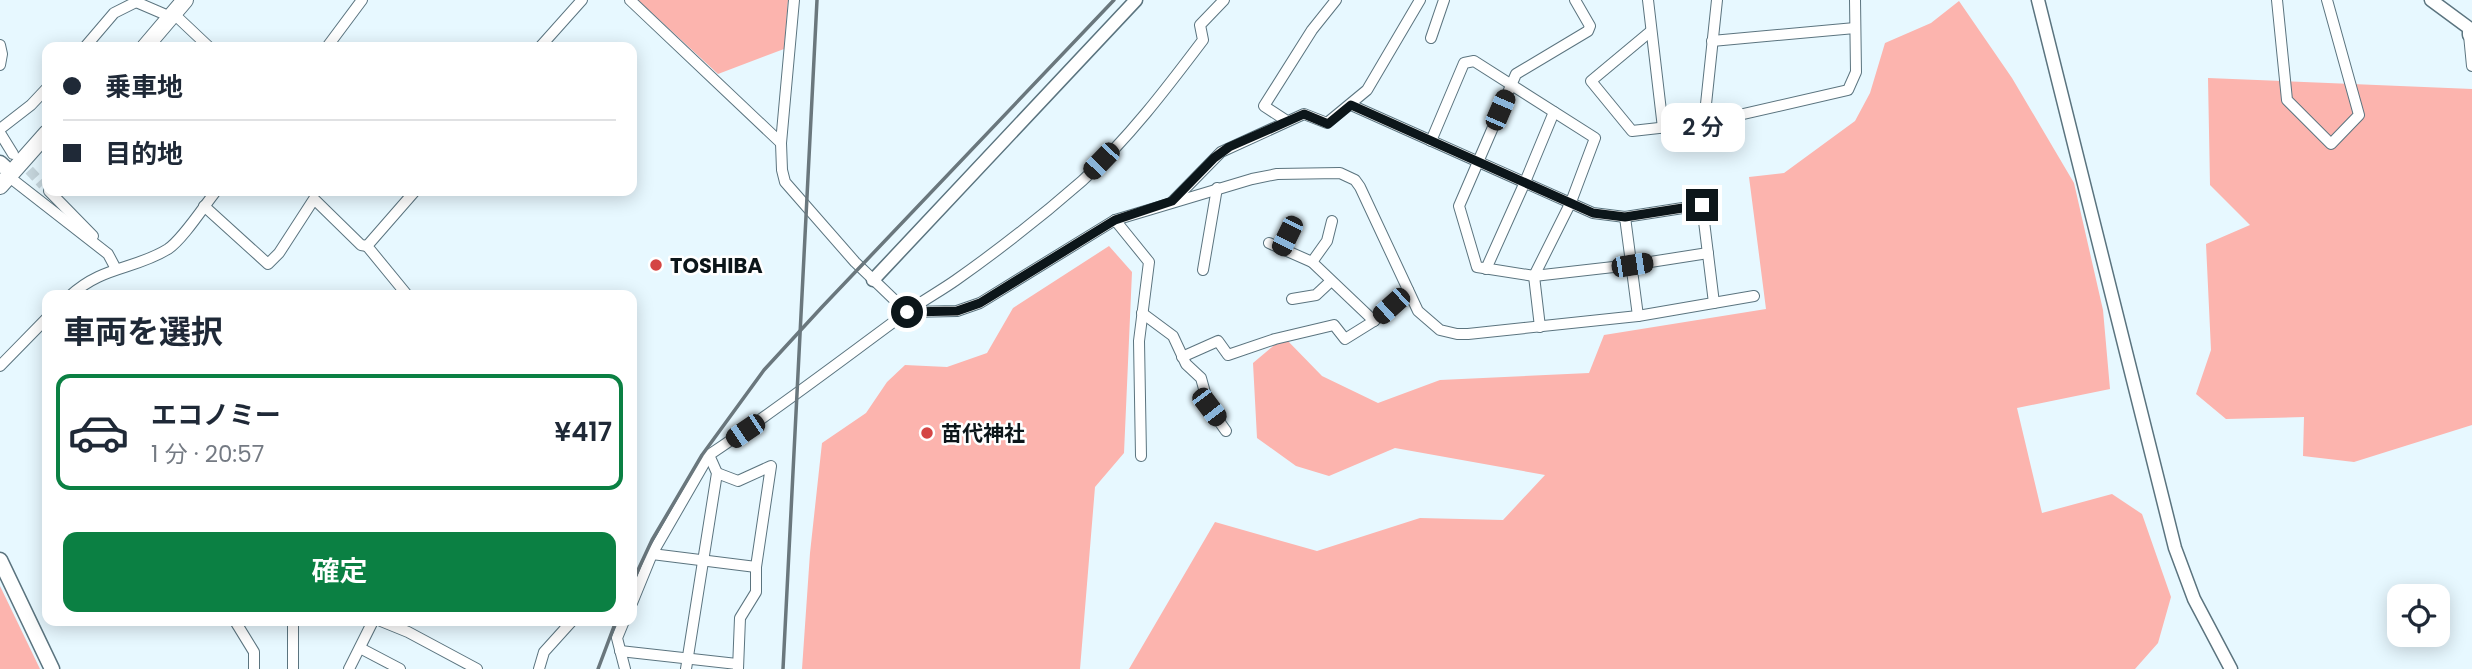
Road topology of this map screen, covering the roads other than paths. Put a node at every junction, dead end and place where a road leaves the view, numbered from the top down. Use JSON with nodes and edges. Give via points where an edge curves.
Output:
{"nodes":[{"id":1,"x":120,"y":0,"type":"edge"},
{"id":2,"x":186,"y":0,"type":"edge"},
{"id":3,"x":362,"y":0,"type":"edge"},
{"id":4,"x":582,"y":0,"type":"edge"},
{"id":5,"x":630,"y":0,"type":"edge"},
{"id":6,"x":794,"y":0,"type":"edge"},
{"id":7,"x":1136,"y":0,"type":"edge"},
{"id":8,"x":1224,"y":0,"type":"edge"},
{"id":9,"x":1336,"y":0,"type":"edge"},
{"id":10,"x":1420,"y":0,"type":"edge"},
{"id":11,"x":1444,"y":0,"type":"edge"},
{"id":12,"x":1575,"y":0,"type":"edge"},
{"id":13,"x":1648,"y":0,"type":"edge"},
{"id":14,"x":1717,"y":0,"type":"edge"},
{"id":15,"x":1855,"y":0,"type":"edge"},
{"id":16,"x":2038,"y":0,"type":"edge"},
{"id":17,"x":2277,"y":0,"type":"edge"},
{"id":18,"x":2327,"y":0,"type":"edge"},
{"id":19,"x":2431,"y":0,"type":"edge"},
{"id":20,"x":136,"y":1,"type":"edge"},
{"id":21,"x":114,"y":13,"type":"junction"},
{"id":22,"x":172,"y":16,"type":"junction"},
{"id":23,"x":1855,"y":28,"type":"junction"},
{"id":24,"x":1651,"y":31,"type":"junction"},
{"id":25,"x":2471,"y":34,"type":"edge"},
{"id":26,"x":1432,"y":38,"type":"dead end"},
{"id":27,"x":1712,"y":41,"type":"junction"},
{"id":28,"x":89,"y":42,"type":"edge"},
{"id":29,"x":149,"y":42,"type":"edge"},
{"id":30,"x":203,"y":42,"type":"edge"},
{"id":31,"x":331,"y":42,"type":"edge"},
{"id":32,"x":544,"y":42,"type":"edge"},
{"id":33,"x":0,"y":45,"type":"edge"},
{"id":34,"x":0,"y":65,"type":"edge"},
{"id":35,"x":2472,"y":66,"type":"edge"},
{"id":36,"x":1511,"y":84,"type":"junction"},
{"id":37,"x":42,"y":93,"type":"edge"},
{"id":38,"x":1351,"y":105,"type":"junction"},
{"id":39,"x":1554,"y":112,"type":"junction"},
{"id":40,"x":1287,"y":121,"type":"junction"},
{"id":41,"x":1704,"y":123,"type":"junction"},
{"id":42,"x":1663,"y":128,"type":"junction"},
{"id":43,"x":0,"y":131,"type":"edge"},
{"id":44,"x":42,"y":138,"type":"edge"},
{"id":45,"x":1431,"y":141,"type":"junction"},
{"id":46,"x":781,"y":143,"type":"junction"},
{"id":47,"x":13,"y":154,"type":"tunnel mouth"},
{"id":48,"x":1478,"y":161,"type":"junction"},
{"id":49,"x":5,"y":175,"type":"edge"},
{"id":50,"x":1525,"y":182,"type":"junction"},
{"id":51,"x":1217,"y":188,"type":"junction"},
{"id":52,"x":55,"y":196,"type":"edge"},
{"id":53,"x":212,"y":196,"type":"edge"},
{"id":54,"x":411,"y":196,"type":"edge"},
{"id":55,"x":1708,"y":198,"type":"dead end"},
{"id":56,"x":1172,"y":201,"type":"junction"},
{"id":57,"x":1571,"y":202,"type":"junction"},
{"id":58,"x":204,"y":206,"type":"junction"},
{"id":59,"x":1690,"y":207,"type":"junction"},
{"id":60,"x":1625,"y":217,"type":"junction"},
{"id":61,"x":1115,"y":220,"type":"junction"},
{"id":62,"x":1332,"y":221,"type":"dead end"},
{"id":63,"x":1293,"y":223,"type":"dead end"},
{"id":64,"x":1269,"y":243,"type":"dead end"},
{"id":65,"x":367,"y":246,"type":"junction"},
{"id":66,"x":1281,"y":248,"type":"junction"},
{"id":67,"x":1708,"y":253,"type":"junction"},
{"id":68,"x":108,"y":254,"type":"junction"},
{"id":69,"x":1312,"y":262,"type":"junction"},
{"id":70,"x":1632,"y":265,"type":"junction"},
{"id":71,"x":116,"y":269,"type":"junction"},
{"id":72,"x":1486,"y":269,"type":"junction"},
{"id":73,"x":1203,"y":270,"type":"dead end"},
{"id":74,"x":1534,"y":276,"type":"junction"},
{"id":75,"x":873,"y":280,"type":"junction"},
{"id":76,"x":1331,"y":281,"type":"junction"},
{"id":77,"x":78,"y":290,"type":"edge"},
{"id":78,"x":403,"y":290,"type":"edge"},
{"id":79,"x":1408,"y":290,"type":"junction"},
{"id":80,"x":1754,"y":296,"type":"dead end"},
{"id":81,"x":1292,"y":299,"type":"dead end"},
{"id":82,"x":1714,"y":303,"type":"junction"},
{"id":83,"x":907,"y":312,"type":"junction"},
{"id":84,"x":1142,"y":313,"type":"junction"},
{"id":85,"x":1638,"y":316,"type":"junction"},
{"id":86,"x":1374,"y":321,"type":"junction"},
{"id":87,"x":42,"y":323,"type":"edge"},
{"id":88,"x":1540,"y":327,"type":"junction"},
{"id":89,"x":1182,"y":356,"type":"junction"},
{"id":90,"x":0,"y":366,"type":"edge"},
{"id":91,"x":1226,"y":431,"type":"dead end"},
{"id":92,"x":709,"y":455,"type":"junction"},
{"id":93,"x":1141,"y":456,"type":"dead end"},
{"id":94,"x":717,"y":473,"type":"junction"},
{"id":95,"x":652,"y":554,"type":"junction"},
{"id":96,"x":702,"y":559,"type":"junction"},
{"id":97,"x":0,"y":560,"type":"edge"},
{"id":98,"x":756,"y":567,"type":"junction"},
{"id":99,"x":637,"y":591,"type":"edge"},
{"id":100,"x":238,"y":626,"type":"edge"},
{"id":101,"x":293,"y":626,"type":"edge"},
{"id":102,"x":371,"y":626,"type":"edge"},
{"id":103,"x":393,"y":626,"type":"edge"},
{"id":104,"x":567,"y":626,"type":"edge"},
{"id":105,"x":622,"y":626,"type":"edge"},
{"id":106,"x":360,"y":648,"type":"junction"},
{"id":107,"x":620,"y":651,"type":"junction"},
{"id":108,"x":686,"y":664,"type":"edge"},
{"id":109,"x":737,"y":666,"type":"edge"},
{"id":110,"x":255,"y":668,"type":"edge"},
{"id":111,"x":52,"y":669,"type":"edge"},
{"id":112,"x":293,"y":669,"type":"edge"},
{"id":113,"x":349,"y":669,"type":"edge"},
{"id":114,"x":400,"y":669,"type":"edge"},
{"id":115,"x":477,"y":669,"type":"edge"},
{"id":116,"x":539,"y":669,"type":"edge"},
{"id":117,"x":625,"y":669,"type":"edge"},
{"id":118,"x":2231,"y":669,"type":"edge"}],
"edges":[{"from":1,"to":21,"type":"street"},
{"from":2,"to":22,"type":"highway"},
{"from":3,"to":31,"type":"street"},
{"from":4,"to":32,"type":"street"},
{"from":5,"to":46,"type":"street"},
{"from":6,"to":46,"type":"street"},
{"from":7,"to":75,"type":"street"},
{"from":8,"to":83,"type":"street","via":[[1200,25],[1203,40],[1173,80],[1083,179],[966,273]]},
{"from":9,"to":40,"type":"street","via":[[1264,106]]},
{"from":10,"to":38,"type":"street","via":[[1367,90]]},
{"from":11,"to":26,"type":"street"},
{"from":12,"to":36,"type":"street","via":[[1590,26],[1588,31],[1516,74]]},
{"from":13,"to":24,"type":"street"},
{"from":14,"to":27,"type":"street"},
{"from":15,"to":23,"type":"street"},
{"from":16,"to":118,"type":"street","via":[[2175,548],[2194,599]]},
{"from":17,"to":18,"type":"street","via":[[2287,100],[2331,144],[2359,115]]},
{"from":19,"to":25,"type":"street"},
{"from":20,"to":21,"type":"street"},
{"from":20,"to":22,"type":"street"},
{"from":21,"to":28,"type":"street"},
{"from":22,"to":29,"type":"highway"},
{"from":22,"to":30,"type":"street"},
{"from":23,"to":27,"type":"street"},
{"from":23,"to":41,"type":"street","via":[[1856,72],[1848,90]]},
{"from":24,"to":42,"type":"street"},
{"from":24,"to":42,"type":"street","via":[[1591,81],[1632,131]]},
{"from":25,"to":35,"type":"street"},
{"from":27,"to":41,"type":"street"},
{"from":33,"to":34,"type":"street"},
{"from":36,"to":39,"type":"street"},
{"from":36,"to":45,"type":"street","via":[[1474,61],[1464,63]]},
{"from":36,"to":48,"type":"street"},
{"from":37,"to":43,"type":"street"},
{"from":38,"to":40,"type":"street","via":[[1328,124],[1304,114]]},
{"from":38,"to":45,"type":"street"},
{"from":39,"to":50,"type":"street"},
{"from":39,"to":57,"type":"street","via":[[1595,138]]},
{"from":40,"to":56,"type":"street","via":[[1220,152]]},
{"from":41,"to":42,"type":"street"},
{"from":43,"to":47,"type":"street"},
{"from":44,"to":49,"type":"highway"},
{"from":45,"to":48,"type":"street"},
{"from":46,"to":75,"type":"street","via":[[782,170],[790,191]]},
{"from":48,"to":50,"type":"street"},
{"from":48,"to":72,"type":"street","via":[[1458,206],[1477,267]]},
{"from":49,"to":68,"type":"street"},
{"from":50,"to":57,"type":"street"},
{"from":50,"to":72,"type":"street"},
{"from":51,"to":56,"type":"street"},
{"from":51,"to":73,"type":"street"},
{"from":51,"to":79,"type":"street","via":[[1278,174],[1347,175],[1360,187]]},
{"from":52,"to":68,"type":"street"},
{"from":53,"to":58,"type":"street"},
{"from":54,"to":65,"type":"street"},
{"from":55,"to":59,"type":"street","via":[[1693,201]]},
{"from":56,"to":61,"type":"street"},
{"from":57,"to":60,"type":"street","via":[[1593,213]]},
{"from":57,"to":74,"type":"street"},
{"from":58,"to":65,"type":"street","via":[[268,264],[314,199]]},
{"from":58,"to":71,"type":"street","via":[[170,248]]},
{"from":59,"to":60,"type":"street"},
{"from":59,"to":67,"type":"street","via":[[1702,205]]},
{"from":60,"to":70,"type":"street"},
{"from":61,"to":83,"type":"street","via":[[980,303],[957,311]]},
{"from":61,"to":84,"type":"street","via":[[1149,261]]},
{"from":62,"to":69,"type":"street","via":[[1327,242]]},
{"from":63,"to":66,"type":"street"},
{"from":64,"to":66,"type":"street"},
{"from":65,"to":78,"type":"street"},
{"from":66,"to":69,"type":"street"},
{"from":67,"to":70,"type":"street"},
{"from":67,"to":82,"type":"street"},
{"from":68,"to":71,"type":"street"},
{"from":69,"to":76,"type":"street"},
{"from":70,"to":74,"type":"street"},
{"from":70,"to":85,"type":"street"},
{"from":71,"to":77,"type":"street","via":[[94,277]]},
{"from":72,"to":74,"type":"street"},
{"from":74,"to":88,"type":"street"},
{"from":75,"to":83,"type":"street"},
{"from":76,"to":81,"type":"street","via":[[1315,295]]},
{"from":76,"to":86,"type":"street"},
{"from":79,"to":86,"type":"street"},
{"from":79,"to":88,"type":"street","via":[[1418,311],[1440,330],[1468,334]]},
{"from":80,"to":82,"type":"street"},
{"from":82,"to":85,"type":"street"},
{"from":83,"to":92,"type":"street"},
{"from":84,"to":89,"type":"street","via":[[1173,337]]},
{"from":84,"to":93,"type":"street"},
{"from":85,"to":88,"type":"street"},
{"from":86,"to":89,"type":"street","via":[[1345,339],[1334,326],[1228,355],[1218,341]]},
{"from":87,"to":90,"type":"street"},
{"from":89,"to":91,"type":"street","via":[[1201,378],[1209,407]]},
{"from":92,"to":94,"type":"street"},
{"from":92,"to":95,"type":"street"},
{"from":94,"to":96,"type":"street"},
{"from":94,"to":98,"type":"street","via":[[738,481],[771,466]]},
{"from":95,"to":96,"type":"street"},
{"from":95,"to":99,"type":"street"},
{"from":96,"to":98,"type":"street"},
{"from":96,"to":108,"type":"street"},
{"from":97,"to":111,"type":"main road"},
{"from":98,"to":109,"type":"street","via":[[756,592],[740,618]]},
{"from":100,"to":110,"type":"street","via":[[254,652]]},
{"from":101,"to":112,"type":"street"},
{"from":102,"to":106,"type":"street"},
{"from":103,"to":115,"type":"street"},
{"from":104,"to":116,"type":"street","via":[[544,652]]},
{"from":105,"to":107,"type":"street","via":[[617,638]]},
{"from":106,"to":113,"type":"street"},
{"from":106,"to":114,"type":"street"},
{"from":107,"to":108,"type":"street"},
{"from":107,"to":117,"type":"street"},
{"from":108,"to":109,"type":"street"}]}
